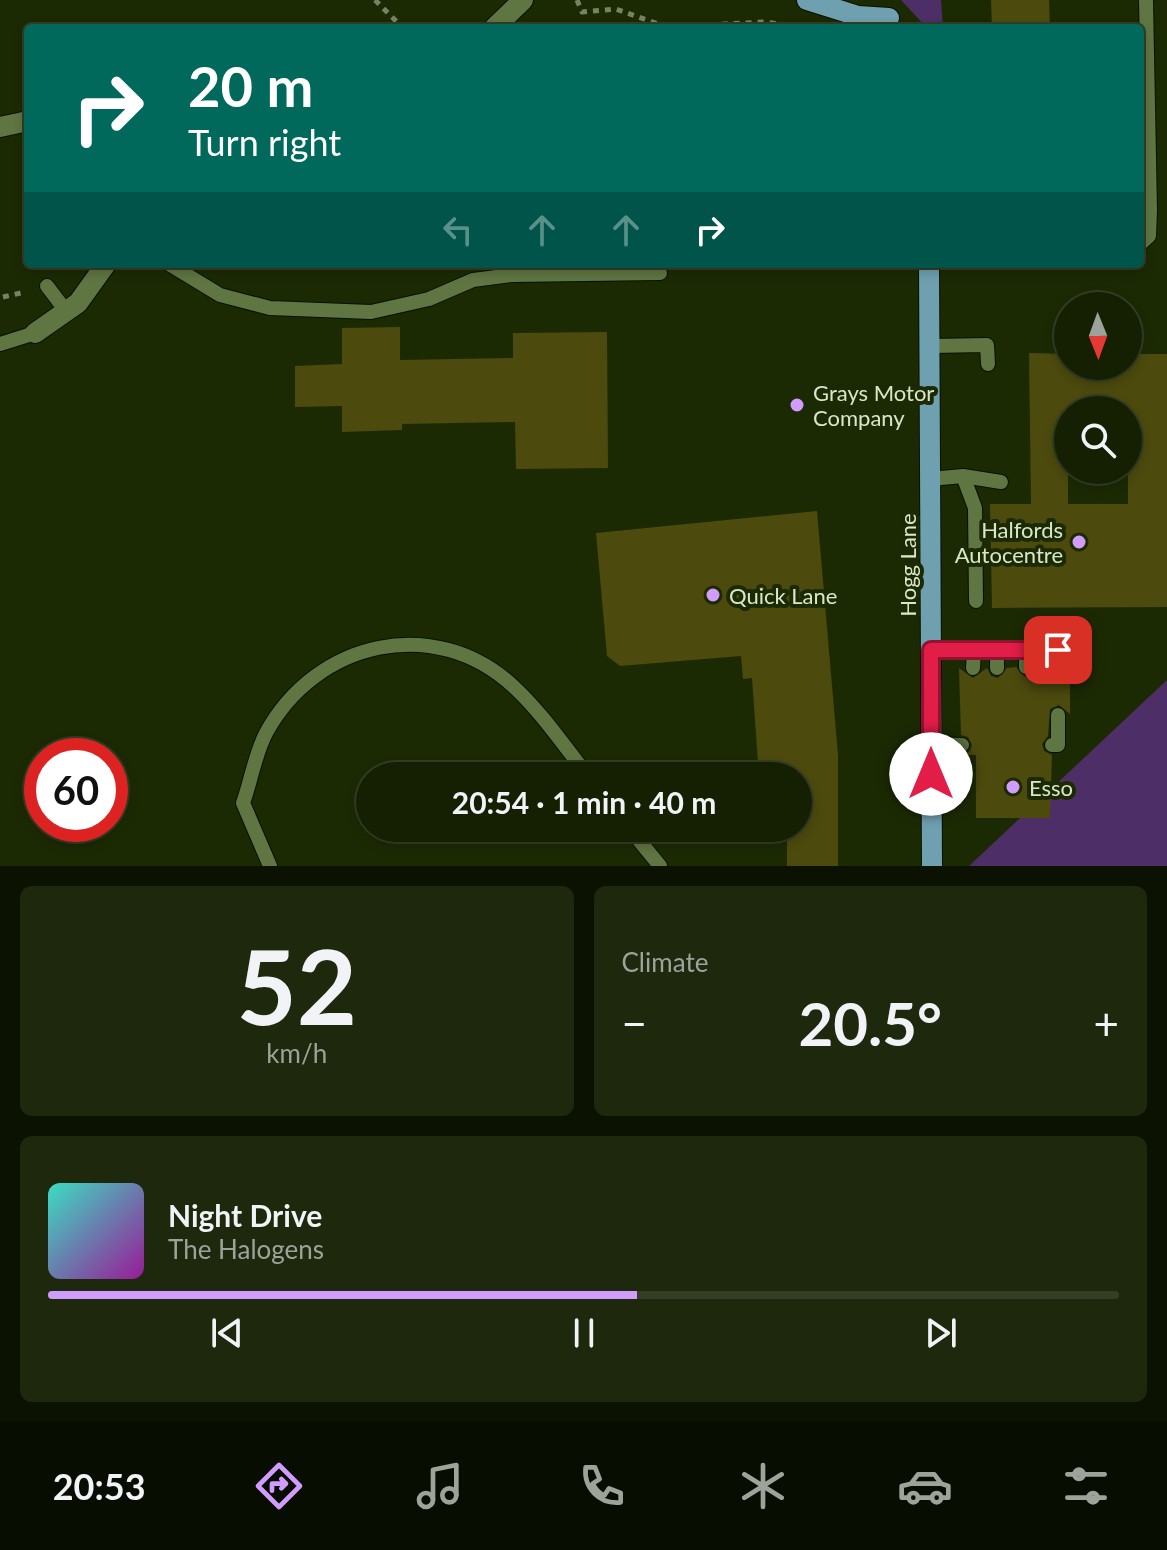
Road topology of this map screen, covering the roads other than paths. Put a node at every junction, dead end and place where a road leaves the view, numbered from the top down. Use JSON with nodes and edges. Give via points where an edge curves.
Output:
{"nodes":[{"id":1,"x":523,"y":0,"type":"edge"},
{"id":2,"x":807,"y":0,"type":"edge"},
{"id":3,"x":877,"y":0,"type":"edge"},
{"id":4,"x":1146,"y":0,"type":"edge"},
{"id":5,"x":894,"y":23,"type":"edge"},
{"id":6,"x":498,"y":24,"type":"edge"},
{"id":7,"x":24,"y":122,"type":"edge"},
{"id":8,"x":0,"y":127,"type":"edge"},
{"id":9,"x":1144,"y":240,"type":"edge"},
{"id":10,"x":103,"y":268,"type":"edge"},
{"id":11,"x":176,"y":268,"type":"edge"},
{"id":12,"x":929,"y":268,"type":"edge"},
{"id":13,"x":660,"y":273,"type":"dead end"},
{"id":14,"x":47,"y":286,"type":"dead end"},
{"id":15,"x":66,"y":311,"type":"junction"},
{"id":16,"x":35,"y":333,"type":"joint"},
{"id":17,"x":0,"y":344,"type":"edge"},
{"id":18,"x":931,"y":346,"type":"junction"},
{"id":19,"x":988,"y":364,"type":"dead end"},
{"id":20,"x":963,"y":476,"type":"junction"},
{"id":21,"x":930,"y":479,"type":"junction"},
{"id":22,"x":1001,"y":482,"type":"dead end"},
{"id":23,"x":976,"y":547,"type":"junction"},
{"id":24,"x":991,"y":559,"type":"dead end"},
{"id":25,"x":976,"y":576,"type":"junction"},
{"id":26,"x":992,"y":587,"type":"dead end"},
{"id":27,"x":976,"y":601,"type":"dead end"},
{"id":28,"x":931,"y":650,"type":"junction"},
{"id":29,"x":974,"y":650,"type":"junction"},
{"id":30,"x":997,"y":650,"type":"junction"},
{"id":31,"x":1026,"y":650,"type":"junction"},
{"id":32,"x":1026,"y":667,"type":"dead end"},
{"id":33,"x":1058,"y":667,"type":"dead end"},
{"id":34,"x":973,"y":668,"type":"dead end"},
{"id":35,"x":997,"y":668,"type":"dead end"},
{"id":36,"x":1058,"y":715,"type":"dead end"},
{"id":37,"x":931,"y":744,"type":"junction"},
{"id":38,"x":962,"y":745,"type":"dead end"},
{"id":39,"x":1052,"y":745,"type":"dead end"},
{"id":40,"x":576,"y":762,"type":"edge"},
{"id":41,"x":640,"y":842,"type":"edge"},
{"id":42,"x":270,"y":866,"type":"edge"},
{"id":43,"x":660,"y":866,"type":"edge"},
{"id":44,"x":932,"y":866,"type":"edge"}],
"edges":[{"from":1,"to":6,"type":"street"},
{"from":2,"to":5,"type":"main road"},
{"from":3,"to":5,"type":"main road"},
{"from":4,"to":9,"type":"lane","via":[[1150,211],[1149,236]]},
{"from":7,"to":8,"type":"street"},
{"from":10,"to":15,"type":"street"},
{"from":11,"to":13,"type":"lane","via":[[220,295],[270,308],[371,312],[429,299],[473,280]]},
{"from":12,"to":18,"type":"main road","name":"Hogg Lane"},
{"from":14,"to":15,"type":"lane"},
{"from":15,"to":16,"type":"street"},
{"from":16,"to":17,"type":"lane"},
{"from":18,"to":19,"type":"lane","via":[[987,345]]},
{"from":18,"to":21,"type":"main road","name":"Hogg Lane"},
{"from":20,"to":21,"type":"lane"},
{"from":20,"to":22,"type":"lane"},
{"from":20,"to":23,"type":"lane","via":[[975,508]]},
{"from":21,"to":28,"type":"main road","name":"Hogg Lane"},
{"from":23,"to":24,"type":"lane"},
{"from":23,"to":25,"type":"lane"},
{"from":25,"to":26,"type":"lane"},
{"from":25,"to":27,"type":"lane"},
{"from":28,"to":29,"type":"lane"},
{"from":28,"to":37,"type":"main road","name":"Hogg Lane"},
{"from":29,"to":30,"type":"lane"},
{"from":29,"to":34,"type":"lane"},
{"from":30,"to":31,"type":"lane"},
{"from":30,"to":35,"type":"lane"},
{"from":31,"to":32,"type":"lane"},
{"from":31,"to":33,"type":"lane","via":[[1058,650]]},
{"from":36,"to":39,"type":"lane","via":[[1058,745]]},
{"from":37,"to":38,"type":"lane"},
{"from":37,"to":44,"type":"main road","name":"Hogg Lane"},
{"from":40,"to":42,"type":"lane","via":[[512,685],[466,656],[423,644],[380,646],[339,660],[301,685],[266,734],[243,803]]},
{"from":41,"to":43,"type":"lane"}]}
